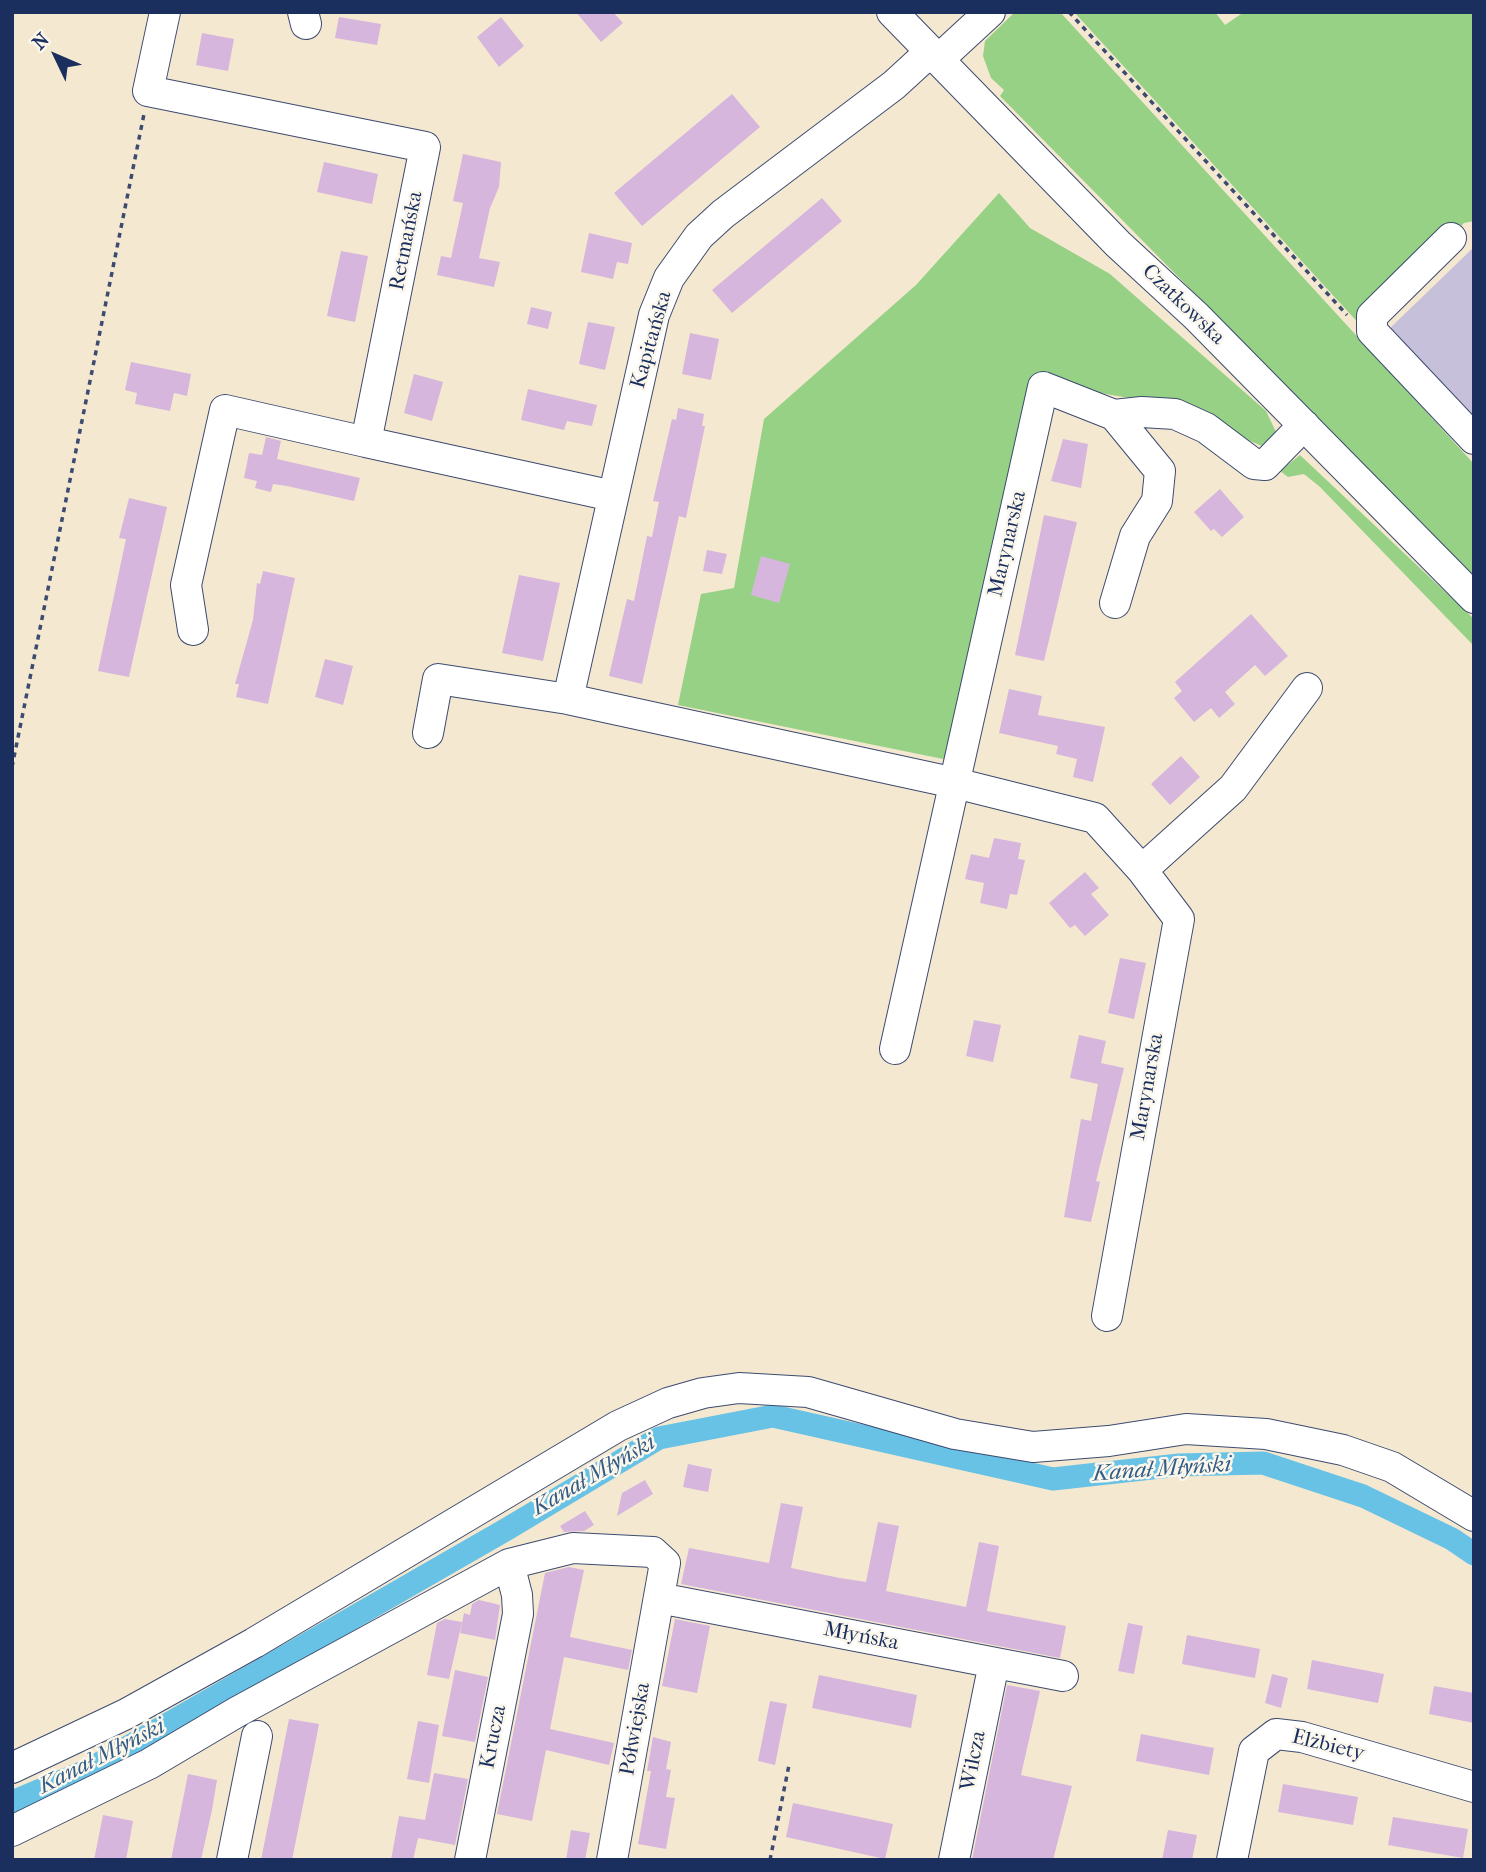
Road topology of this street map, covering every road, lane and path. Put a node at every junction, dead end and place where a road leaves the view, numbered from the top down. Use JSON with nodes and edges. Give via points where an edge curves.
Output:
{"nodes":[{"id":1,"x":165,"y":12,"type":"edge"},
{"id":2,"x":892,"y":12,"type":"edge"},
{"id":3,"x":990,"y":12,"type":"edge"},
{"id":4,"x":1069,"y":12,"type":"edge"},
{"id":5,"x":934,"y":56,"type":"junction"},
{"id":6,"x":148,"y":91,"type":"junction"},
{"id":7,"x":1451,"y":238,"type":"dead end"},
{"id":8,"x":1352,"y":320,"type":"dead end"},
{"id":9,"x":1114,"y":415,"type":"junction"},
{"id":10,"x":1304,"y":425,"type":"junction"},
{"id":11,"x":1474,"y":439,"type":"edge"},
{"id":12,"x":366,"y":442,"type":"junction"},
{"id":13,"x":613,"y":496,"type":"junction"},
{"id":14,"x":1474,"y":598,"type":"edge"},
{"id":15,"x":1115,"y":603,"type":"dead end"},
{"id":16,"x":193,"y":630,"type":"dead end"},
{"id":17,"x":1307,"y":688,"type":"dead end"},
{"id":18,"x":568,"y":699,"type":"junction"},
{"id":19,"x":428,"y":733,"type":"dead end"},
{"id":20,"x":12,"y":767,"type":"edge"},
{"id":21,"x":955,"y":783,"type":"junction"},
{"id":22,"x":1142,"y":870,"type":"junction"},
{"id":23,"x":895,"y":1049,"type":"dead end"},
{"id":24,"x":1107,"y":1317,"type":"dead end"},
{"id":25,"x":1474,"y":1516,"type":"edge"},
{"id":26,"x":509,"y":1564,"type":"junction"},
{"id":27,"x":659,"y":1598,"type":"junction"},
{"id":28,"x":994,"y":1663,"type":"junction"},
{"id":29,"x":1063,"y":1676,"type":"dead end"},
{"id":30,"x":257,"y":1736,"type":"dead end"},
{"id":31,"x":789,"y":1765,"type":"dead end"},
{"id":32,"x":12,"y":1768,"type":"edge"},
{"id":33,"x":1474,"y":1787,"type":"edge"},
{"id":34,"x":12,"y":1831,"type":"edge"},
{"id":35,"x":232,"y":1860,"type":"edge"},
{"id":36,"x":470,"y":1860,"type":"edge"},
{"id":37,"x":612,"y":1860,"type":"edge"},
{"id":38,"x":770,"y":1860,"type":"edge"},
{"id":39,"x":954,"y":1860,"type":"edge"},
{"id":40,"x":1232,"y":1860,"type":"edge"}],
"edges":[{"from":1,"to":6,"type":"street"},
{"from":2,"to":5,"type":"street","name":"Czatkowska"},
{"from":3,"to":5,"type":"street","name":"Kapitańska"},
{"from":4,"to":8,"type":"path"},
{"from":5,"to":10,"type":"street","name":"Czatkowska"},
{"from":5,"to":13,"type":"street","name":"Kapitańska","via":[[723,214],[681,257],[654,315]]},
{"from":6,"to":12,"type":"street","name":"Retmańska","via":[[425,148]]},
{"from":6,"to":20,"type":"path"},
{"from":7,"to":11,"type":"street","via":[[1373,316],[1372,331]]},
{"from":9,"to":10,"type":"street","via":[[1142,411],[1175,414],[1206,428],[1254,464],[1265,465]]},
{"from":9,"to":15,"type":"street","via":[[1160,471],[1157,501],[1135,536]]},
{"from":9,"to":21,"type":"street","name":"Marynarska","via":[[1043,387]]},
{"from":10,"to":14,"type":"street","name":"Czatkowska"},
{"from":12,"to":13,"type":"street"},
{"from":12,"to":16,"type":"street","via":[[225,410],[186,585]]},
{"from":13,"to":18,"type":"street","name":"Kapitańska"},
{"from":17,"to":22,"type":"street","via":[[1233,788]]},
{"from":18,"to":19,"type":"street","via":[[438,679]]},
{"from":18,"to":21,"type":"street"},
{"from":21,"to":22,"type":"street","name":"Marynarska","via":[[1095,818]]},
{"from":21,"to":23,"type":"street","name":"Marynarska"},
{"from":22,"to":24,"type":"street","name":"Marynarska","via":[[1179,919]]},
{"from":25,"to":32,"type":"street","via":[[1392,1467],[1343,1450],[1266,1434],[1186,1429],[1033,1447],[955,1434],[808,1392],[739,1388],[703,1393],[618,1426],[254,1643],[126,1714]]},
{"from":26,"to":27,"type":"street","name":"Półwiejska","via":[[573,1548],[653,1552],[665,1563]]},
{"from":26,"to":34,"type":"street","via":[[149,1764]]},
{"from":26,"to":36,"type":"street","name":"Krucza","via":[[518,1614]]},
{"from":27,"to":28,"type":"street","name":"Młyńska"},
{"from":27,"to":37,"type":"street","name":"Półwiejska"},
{"from":28,"to":29,"type":"street","name":"Młyńska"},
{"from":28,"to":39,"type":"street","name":"Wilcza"},
{"from":30,"to":35,"type":"street"},
{"from":31,"to":38,"type":"path"},
{"from":33,"to":40,"type":"street","name":"Elżbiety","via":[[1302,1737],[1276,1734],[1254,1751]]}]}
